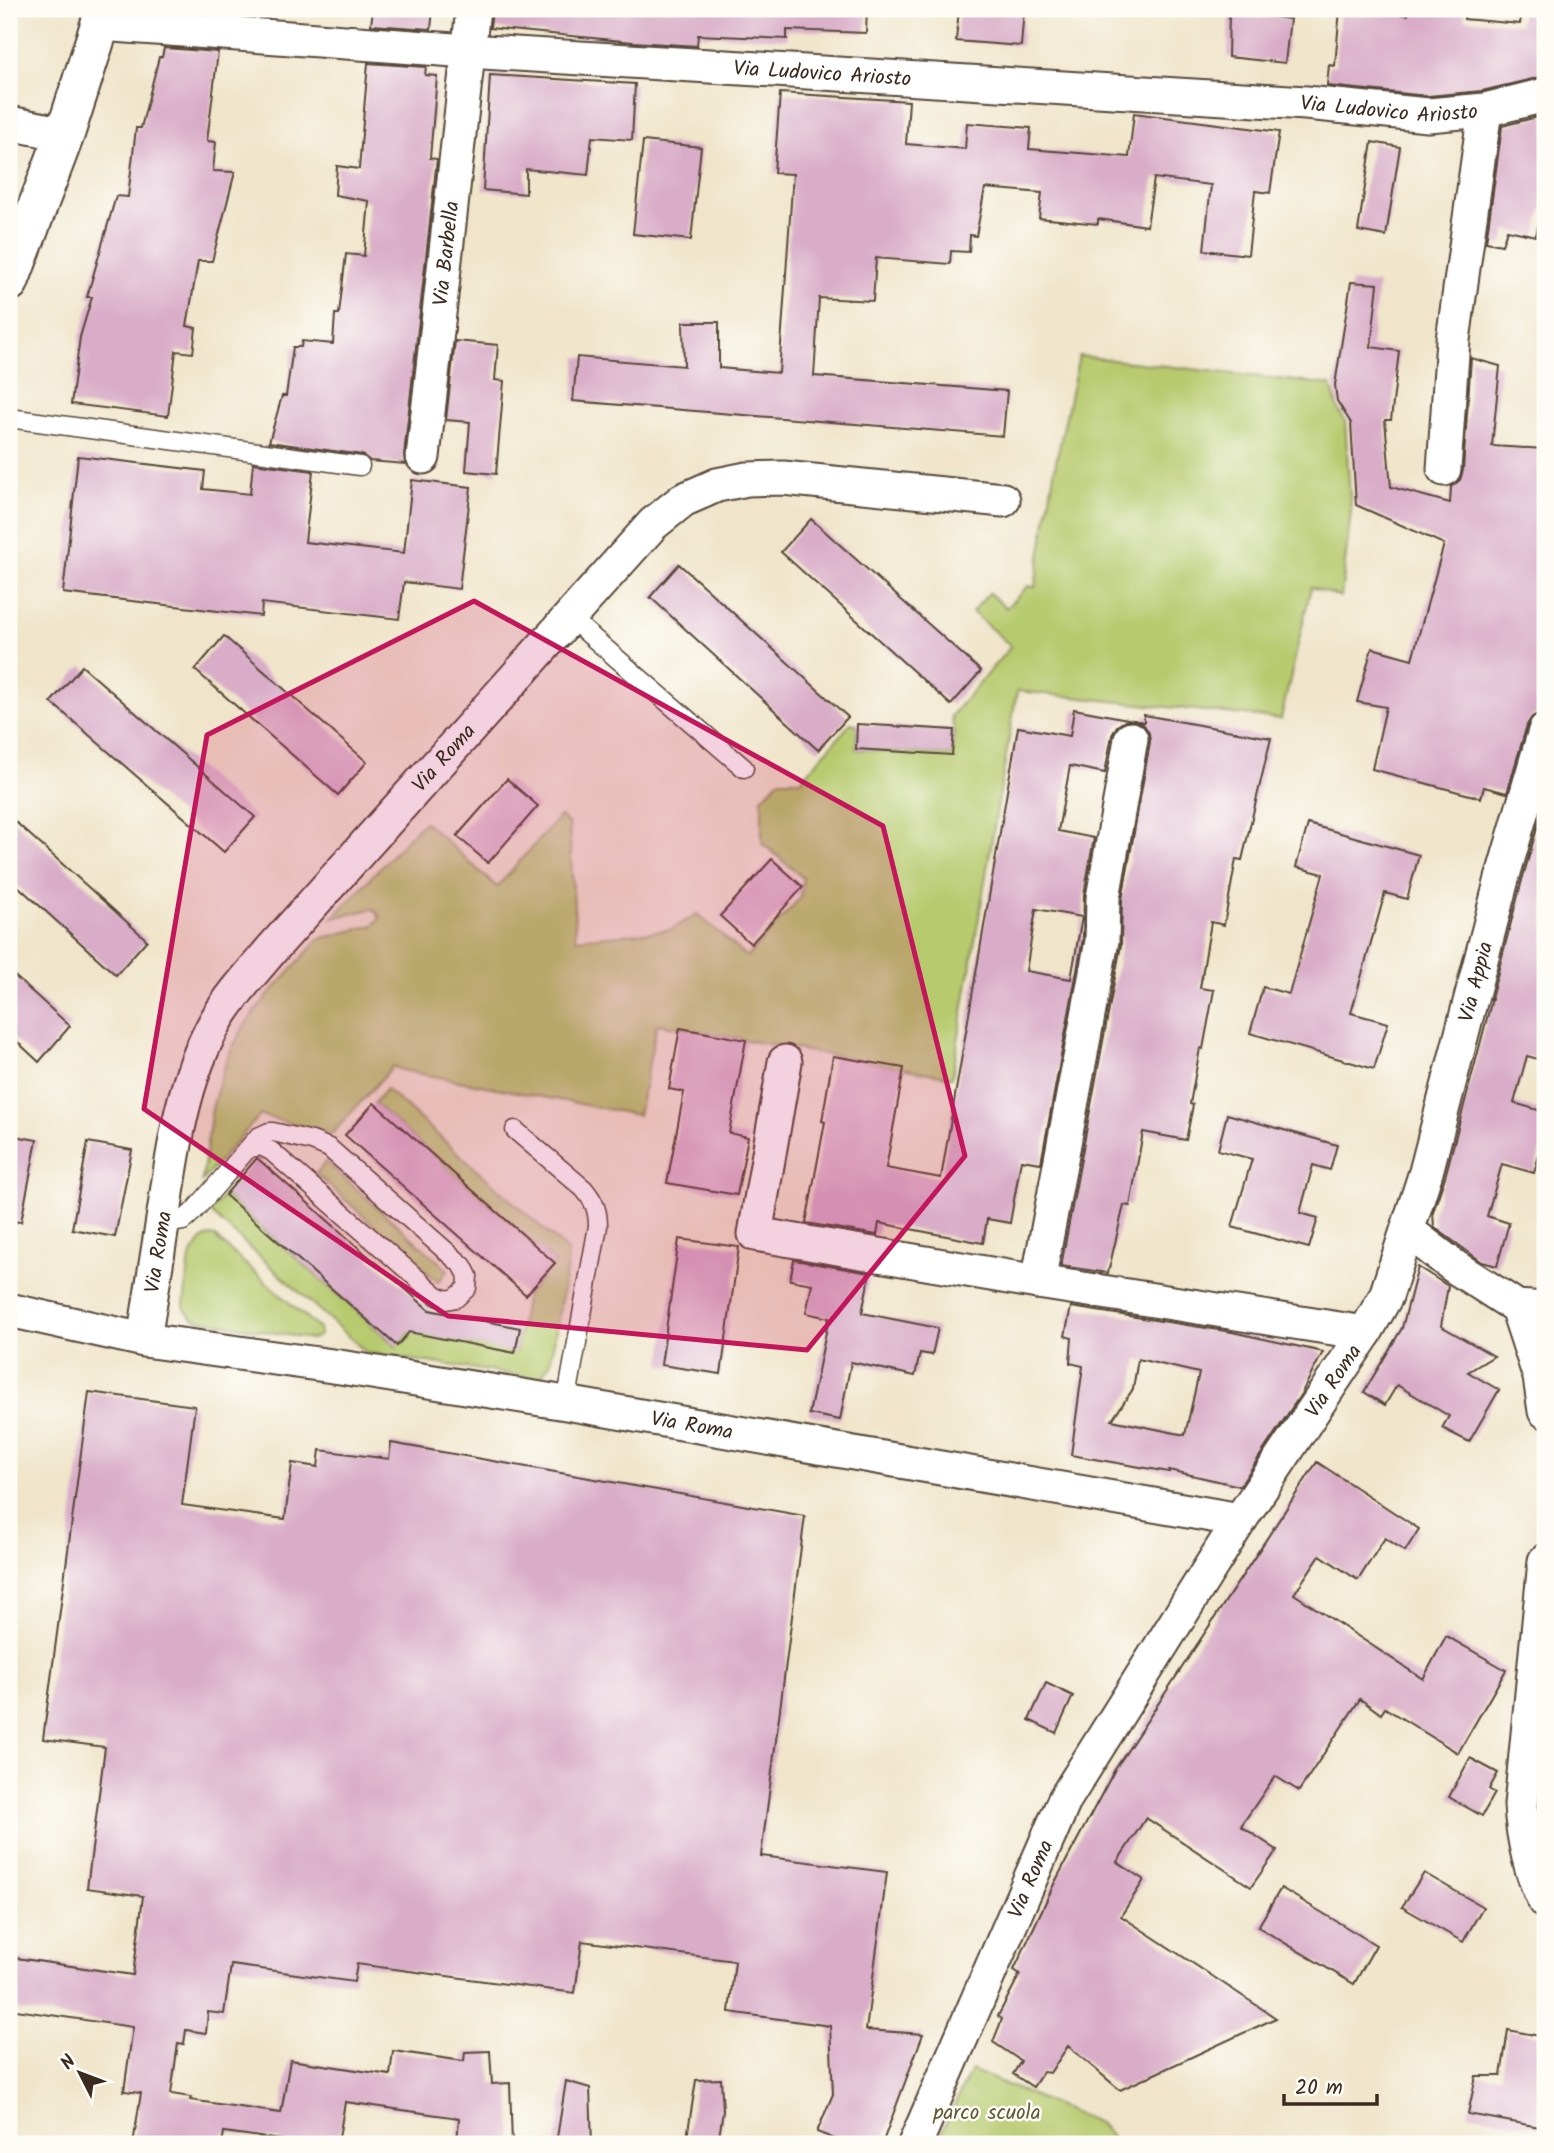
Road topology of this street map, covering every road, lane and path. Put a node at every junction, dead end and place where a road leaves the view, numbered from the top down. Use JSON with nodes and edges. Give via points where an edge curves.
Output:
{"nodes":[{"id":1,"x":473,"y":9,"type":"edge"},
{"id":2,"x":102,"y":16,"type":"edge"},
{"id":3,"x":468,"y":51,"type":"junction"},
{"id":4,"x":1545,"y":96,"type":"edge"},
{"id":5,"x":1485,"y":110,"type":"junction"},
{"id":6,"x":9,"y":123,"type":"edge"},
{"id":7,"x":65,"y":134,"type":"junction"},
{"id":8,"x":9,"y":282,"type":"edge"},
{"id":9,"x":9,"y":418,"type":"edge"},
{"id":10,"x":423,"y":457,"type":"dead end"},
{"id":11,"x":360,"y":466,"type":"dead end"},
{"id":12,"x":1444,"y":469,"type":"dead end"},
{"id":13,"x":1003,"y":500,"type":"dead end"},
{"id":14,"x":570,"y":618,"type":"junction"},
{"id":15,"x":1545,"y":731,"type":"edge"},
{"id":16,"x":1131,"y":739,"type":"dead end"},
{"id":17,"x":744,"y":768,"type":"dead end"},
{"id":18,"x":785,"y":1062,"type":"dead end"},
{"id":19,"x":515,"y":1130,"type":"dead end"},
{"id":20,"x":249,"y":1148,"type":"junction"},
{"id":21,"x":162,"y":1224,"type":"junction"},
{"id":22,"x":1408,"y":1231,"type":"junction"},
{"id":23,"x":1038,"y":1282,"type":"junction"},
{"id":24,"x":1531,"y":1308,"type":"edge"},
{"id":25,"x":9,"y":1310,"type":"edge"},
{"id":26,"x":1366,"y":1333,"type":"junction"},
{"id":27,"x":144,"y":1340,"type":"junction"},
{"id":28,"x":566,"y":1403,"type":"junction"},
{"id":29,"x":1545,"y":1411,"type":"edge"},
{"id":30,"x":1240,"y":1520,"type":"junction"},
{"id":31,"x":1545,"y":1561,"type":"edge"},
{"id":32,"x":1545,"y":1902,"type":"edge"},
{"id":33,"x":915,"y":2144,"type":"edge"}],
"edges":[{"from":1,"to":3,"type":"street","name":"Via Barbella"},
{"from":2,"to":3,"type":"street","name":"Via Ludovico Ariosto"},
{"from":2,"to":7,"type":"main road"},
{"from":3,"to":5,"type":"street","name":"Via Ludovico Ariosto","via":[[1306,103],[1428,115]]},
{"from":3,"to":10,"type":"street","name":"Via Barbella"},
{"from":4,"to":5,"type":"street","name":"Via Ludovico Ariosto"},
{"from":5,"to":12,"type":"street","via":[[1453,340]]},
{"from":6,"to":7,"type":"street"},
{"from":7,"to":8,"type":"main road"},
{"from":9,"to":11,"type":"lane"},
{"from":13,"to":14,"type":"street","name":"Via Roma","via":[[783,478],[717,485],[683,500],[653,524]]},
{"from":14,"to":17,"type":"lane"},
{"from":14,"to":21,"type":"street","name":"Via Roma","via":[[272,949],[216,1020],[184,1102]]},
{"from":15,"to":22,"type":"street","name":"Via Appia"},
{"from":16,"to":23,"type":"street","via":[[1103,898],[1102,941]]},
{"from":18,"to":23,"type":"street","via":[[755,1234]]},
{"from":19,"to":28,"type":"lane","via":[[584,1189],[598,1212]]},
{"from":20,"to":20,"type":"lane","via":[[261,1146],[271,1151],[436,1296],[446,1300],[467,1288],[463,1266],[330,1148],[269,1132]]},
{"from":20,"to":21,"type":"lane","via":[[183,1221]]},
{"from":21,"to":27,"type":"street","name":"Via Roma"},
{"from":22,"to":24,"type":"street","via":[[1455,1267]]},
{"from":22,"to":26,"type":"street","name":"Via Roma","via":[[1386,1296]]},
{"from":23,"to":26,"type":"street"},
{"from":24,"to":29,"type":"street"},
{"from":25,"to":27,"type":"street","name":"Via Roma"},
{"from":26,"to":30,"type":"street","name":"Via Roma"},
{"from":27,"to":28,"type":"street","name":"Via Roma"},
{"from":28,"to":30,"type":"street","name":"Via Roma"},
{"from":30,"to":33,"type":"street","name":"Via Roma","via":[[1065,1798]]},
{"from":31,"to":32,"type":"street","via":[[1521,1805],[1522,1832]]}]}
